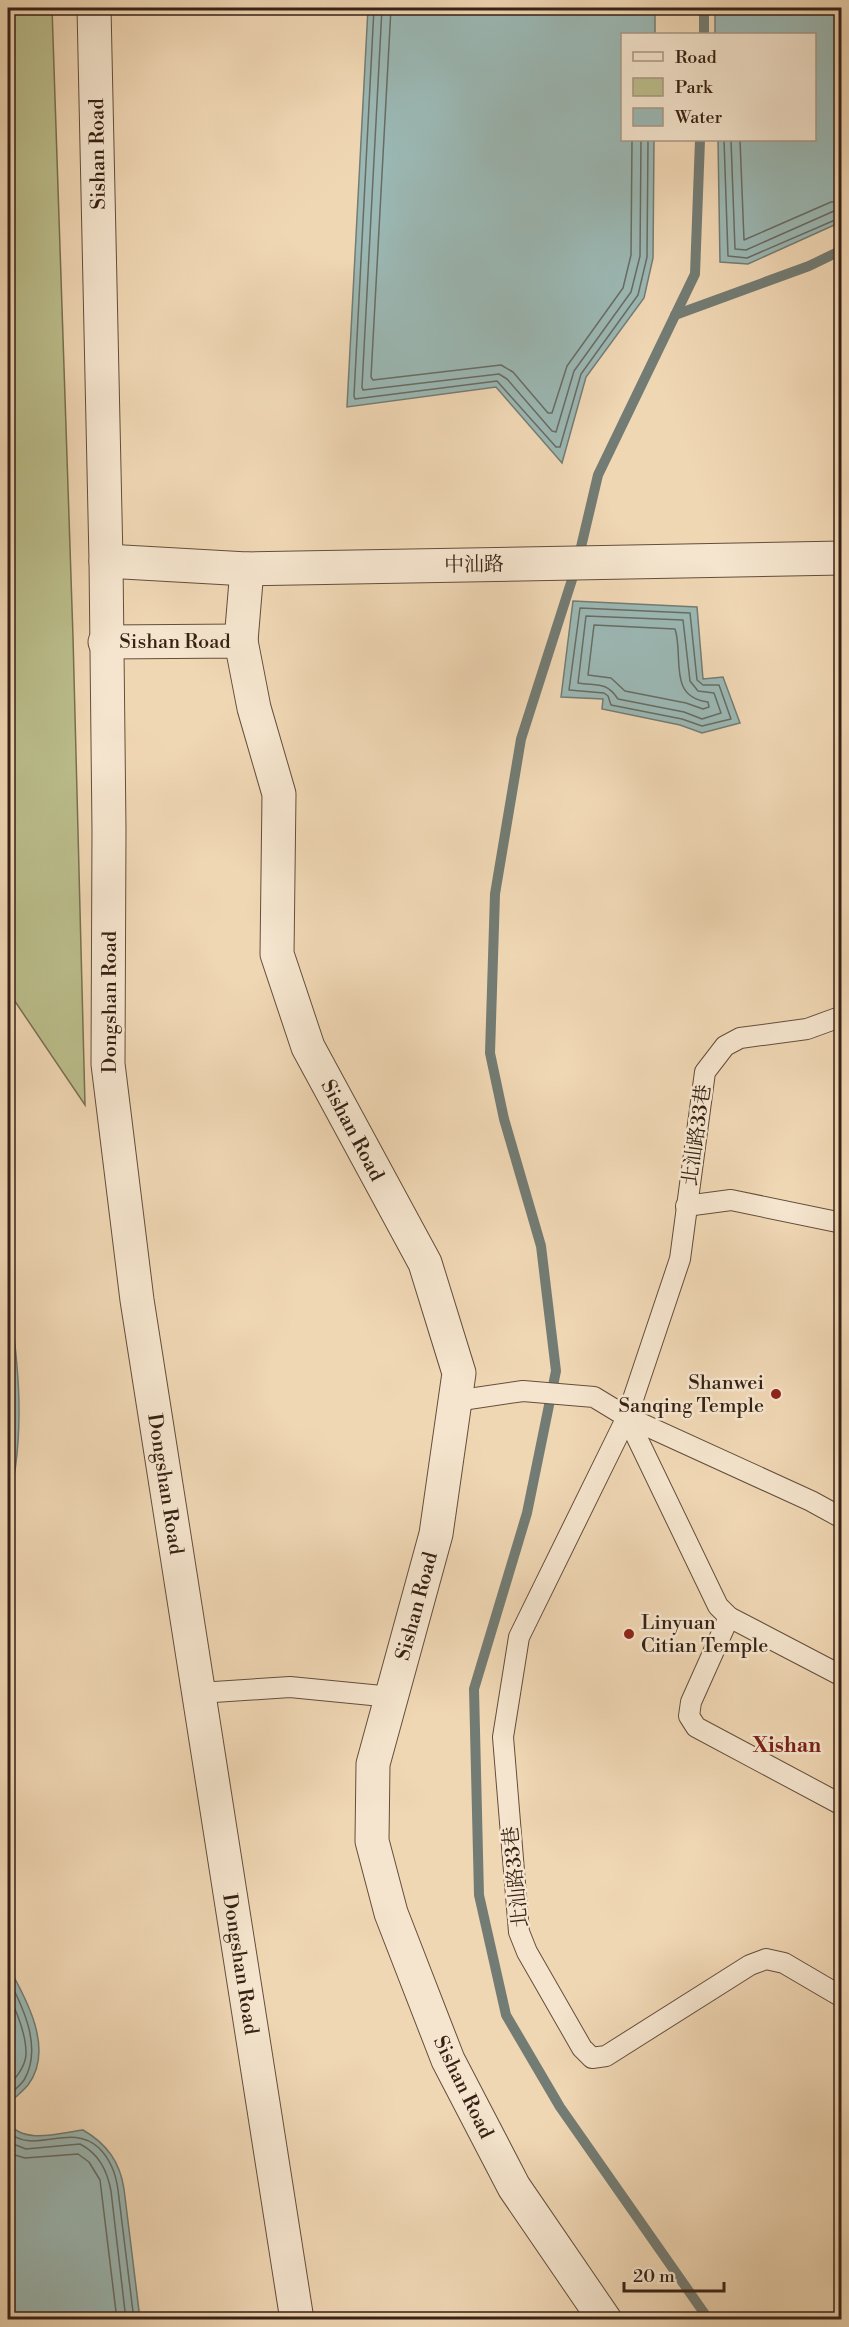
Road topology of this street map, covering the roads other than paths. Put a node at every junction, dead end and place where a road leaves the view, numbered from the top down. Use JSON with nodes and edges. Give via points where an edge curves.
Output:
{"nodes":[{"id":1,"x":94,"y":8,"type":"edge"},
{"id":2,"x":842,"y":558,"type":"edge"},
{"id":3,"x":106,"y":561,"type":"junction"},
{"id":4,"x":247,"y":569,"type":"junction"},
{"id":5,"x":241,"y":640,"type":"junction"},
{"id":6,"x":105,"y":642,"type":"junction"},
{"id":7,"x":840,"y":1017,"type":"edge"},
{"id":8,"x":686,"y":1206,"type":"junction"},
{"id":9,"x":842,"y":1222,"type":"edge"},
{"id":10,"x":454,"y":1401,"type":"junction"},
{"id":11,"x":627,"y":1417,"type":"junction"},
{"id":12,"x":842,"y":1518,"type":"edge"},
{"id":13,"x":729,"y":1617,"type":"junction"},
{"id":14,"x":842,"y":1676,"type":"edge"},
{"id":15,"x":199,"y":1693,"type":"junction"},
{"id":16,"x":392,"y":1697,"type":"junction"},
{"id":17,"x":842,"y":1805,"type":"edge"},
{"id":18,"x":842,"y":1997,"type":"edge"},
{"id":19,"x":297,"y":2319,"type":"edge"},
{"id":20,"x":605,"y":2319,"type":"edge"}],
"edges":[{"from":1,"to":3,"type":"street","name":"Sishan Road"},
{"from":2,"to":4,"type":"street","name":"中汕路"},
{"from":3,"to":4,"type":"street","name":"中汕路"},
{"from":3,"to":6,"type":"street","name":"Sishan Road"},
{"from":4,"to":5,"type":"street"},
{"from":5,"to":6,"type":"street","name":"Sishan Road"},
{"from":5,"to":10,"type":"street","name":"Sishan Road","via":[[254,708],[279,794],[276,954],[308,1047],[425,1263],[459,1373]]},
{"from":6,"to":15,"type":"street","name":"Dongshan Road","via":[[108,1064],[137,1300]]},
{"from":7,"to":8,"type":"lane","name":"北汕路33巷","via":[[807,1029],[740,1038],[725,1046],[705,1072]]},
{"from":8,"to":9,"type":"lane","name":"北汕路33巷","via":[[731,1200]]},
{"from":8,"to":11,"type":"lane","name":"北汕路33巷","via":[[680,1259]]},
{"from":10,"to":11,"type":"lane","via":[[523,1391],[594,1397]]},
{"from":10,"to":16,"type":"street","name":"Sishan Road","via":[[436,1534]]},
{"from":11,"to":12,"type":"lane"},
{"from":11,"to":13,"type":"lane","via":[[718,1606]]},
{"from":11,"to":18,"type":"lane","name":"北汕路33巷","via":[[519,1637],[503,1737],[519,1932],[526,1952],[582,2048],[592,2058],[606,2056],[750,1965],[766,1959],[784,1963]]},
{"from":13,"to":14,"type":"lane"},
{"from":13,"to":17,"type":"lane","via":[[691,1702],[689,1716],[696,1727]]},
{"from":15,"to":16,"type":"lane","via":[[290,1687]]},
{"from":15,"to":19,"type":"street","name":"Dongshan Road"},
{"from":16,"to":20,"type":"street","name":"Sishan Road","via":[[373,1764],[372,1841],[391,1913],[448,2060],[514,2187]]}]}
